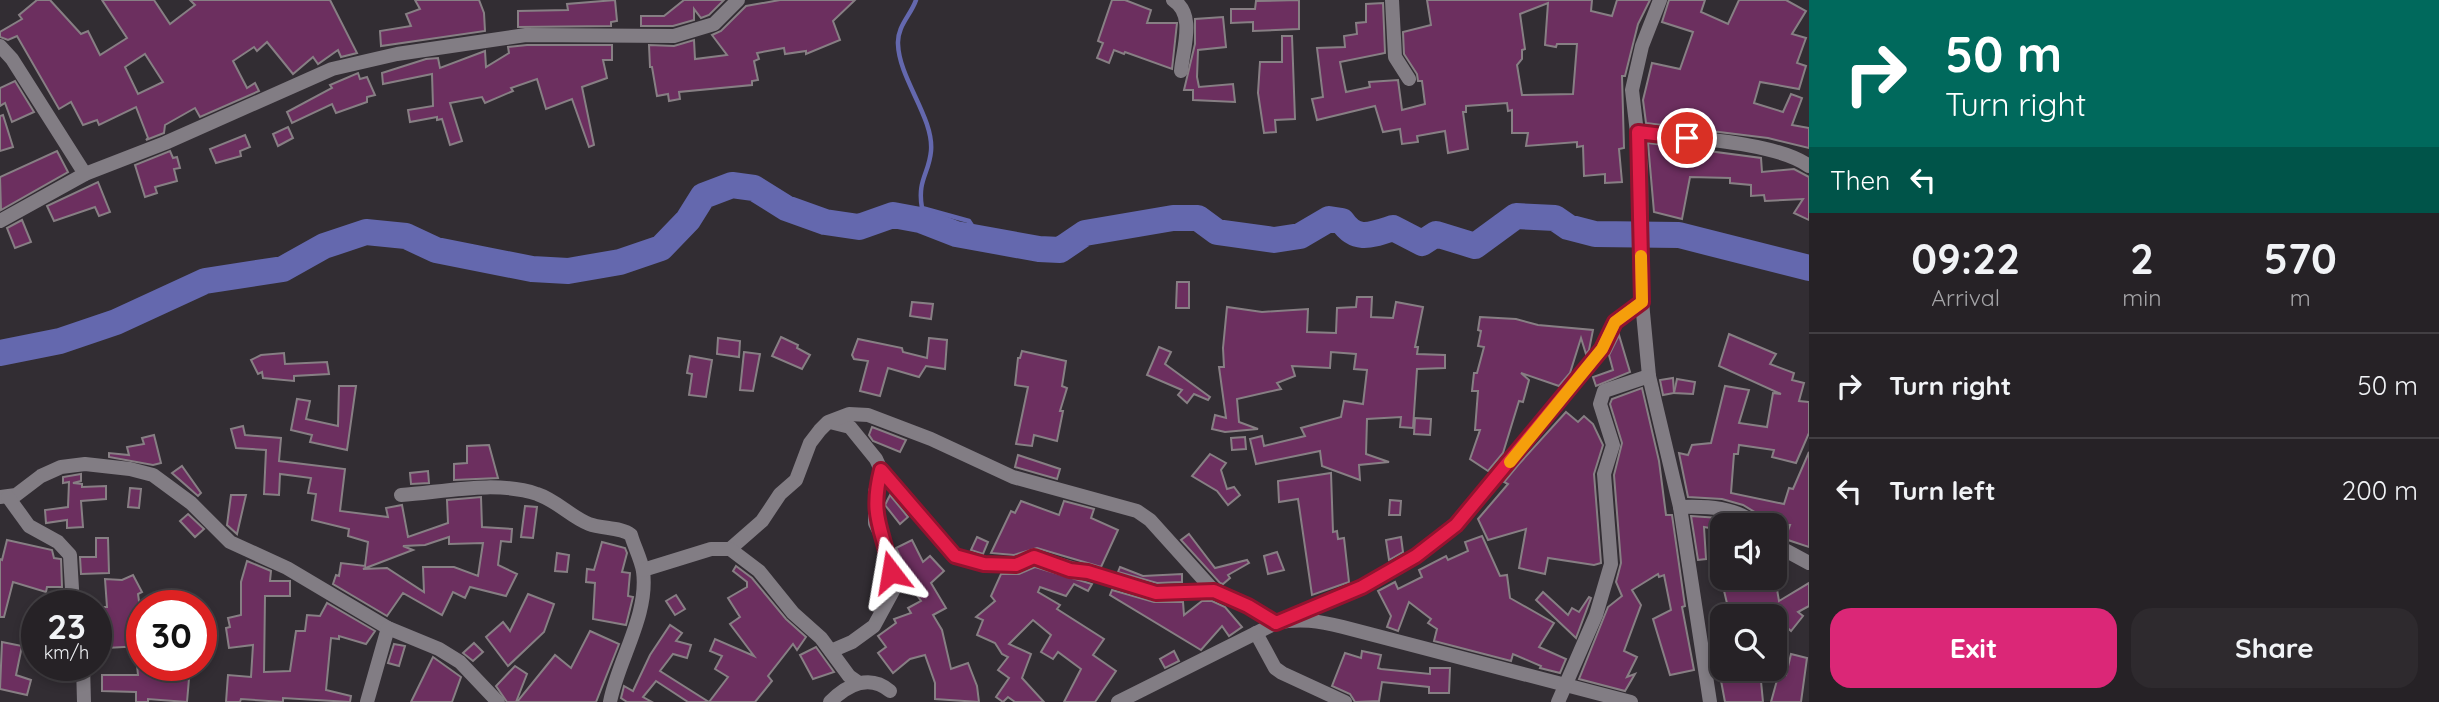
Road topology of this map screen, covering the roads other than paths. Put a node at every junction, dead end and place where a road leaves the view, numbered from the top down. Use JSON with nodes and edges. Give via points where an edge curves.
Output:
{"nodes":[{"id":1,"x":738,"y":0,"type":"edge"},
{"id":2,"x":1173,"y":0,"type":"edge"},
{"id":3,"x":1392,"y":0,"type":"edge"},
{"id":4,"x":1660,"y":0,"type":"edge"},
{"id":5,"x":0,"y":46,"type":"edge"},
{"id":6,"x":1181,"y":71,"type":"dead end"},
{"id":7,"x":1409,"y":79,"type":"dead end"},
{"id":8,"x":1638,"y":132,"type":"junction"},
{"id":9,"x":1803,"y":155,"type":"edge"},
{"id":10,"x":1809,"y":166,"type":"edge"},
{"id":11,"x":85,"y":174,"type":"junction"},
{"id":12,"x":0,"y":220,"type":"edge"},
{"id":13,"x":1642,"y":302,"type":"junction"},
{"id":14,"x":1649,"y":376,"type":"junction"},
{"id":15,"x":828,"y":422,"type":"junction"},
{"id":16,"x":881,"y":470,"type":"junction"},
{"id":17,"x":401,"y":495,"type":"dead end"},
{"id":18,"x":2,"y":498,"type":"edge"},
{"id":19,"x":1680,"y":508,"type":"junction"},
{"id":20,"x":1736,"y":513,"type":"edge"},
{"id":21,"x":730,"y":549,"type":"junction"},
{"id":22,"x":1787,"y":551,"type":"edge"},
{"id":23,"x":1809,"y":563,"type":"edge"},
{"id":24,"x":643,"y":570,"type":"junction"},
{"id":25,"x":72,"y":590,"type":"edge"},
{"id":26,"x":1214,"y":591,"type":"junction"},
{"id":27,"x":1276,"y":623,"type":"junction"},
{"id":28,"x":388,"y":628,"type":"junction"},
{"id":29,"x":1256,"y":633,"type":"junction"},
{"id":30,"x":831,"y":651,"type":"junction"},
{"id":31,"x":83,"y":681,"type":"edge"},
{"id":32,"x":859,"y":682,"type":"junction"},
{"id":33,"x":1565,"y":686,"type":"junction"},
{"id":34,"x":890,"y":691,"type":"dead end"},
{"id":35,"x":83,"y":702,"type":"edge"},
{"id":36,"x":367,"y":702,"type":"edge"},
{"id":37,"x":498,"y":702,"type":"edge"},
{"id":38,"x":610,"y":702,"type":"edge"},
{"id":39,"x":830,"y":702,"type":"edge"},
{"id":40,"x":1118,"y":702,"type":"edge"},
{"id":41,"x":1345,"y":702,"type":"edge"},
{"id":42,"x":1558,"y":702,"type":"edge"},
{"id":43,"x":1631,"y":702,"type":"edge"},
{"id":44,"x":1710,"y":702,"type":"edge"}],
"edges":[{"from":1,"to":11,"type":"street","via":[[714,24],[674,36],[526,35],[397,54],[332,69]]},
{"from":2,"to":6,"type":"street","via":[[1181,5],[1186,21]]},
{"from":3,"to":7,"type":"street","via":[[1395,57]]},
{"from":4,"to":8,"type":"street","via":[[1634,72]]},
{"from":5,"to":11,"type":"street"},
{"from":8,"to":9,"type":"street"},
{"from":8,"to":13,"type":"street"},
{"from":9,"to":10,"type":"street"},
{"from":11,"to":12,"type":"street"},
{"from":13,"to":14,"type":"street"},
{"from":13,"to":27,"type":"street","via":[[1615,322],[1602,349],[1456,525],[1416,556],[1362,587]]},
{"from":14,"to":19,"type":"street"},
{"from":14,"to":33,"type":"street","via":[[1604,391],[1600,404],[1613,445],[1604,474],[1611,564],[1596,615]]},
{"from":15,"to":16,"type":"street","via":[[850,427]]},
{"from":15,"to":21,"type":"street","via":[[810,443],[796,480],[762,521]]},
{"from":15,"to":26,"type":"street","via":[[849,414],[868,415],[1013,477],[1137,511]]},
{"from":16,"to":26,"type":"street","via":[[955,556],[984,564],[1016,565],[1034,557],[1156,593]]},
{"from":16,"to":30,"type":"street","via":[[875,492],[876,523],[886,545],[893,591],[874,626]]},
{"from":17,"to":24,"type":"street","via":[[511,488],[540,494],[585,523],[626,531]]},
{"from":18,"to":25,"type":"street","via":[[29,526],[58,542],[69,555]]},
{"from":18,"to":28,"type":"street","via":[[61,467],[85,464],[152,475],[191,503],[230,542],[287,568]]},
{"from":19,"to":20,"type":"street","via":[[1705,506]]},
{"from":19,"to":44,"type":"street"},
{"from":21,"to":24,"type":"street","via":[[711,549]]},
{"from":21,"to":30,"type":"street","via":[[759,571]]},
{"from":22,"to":23,"type":"street"},
{"from":24,"to":38,"type":"street","via":[[635,629]]},
{"from":26,"to":27,"type":"street"},
{"from":27,"to":29,"type":"street"},
{"from":27,"to":33,"type":"street","via":[[1314,620]]},
{"from":28,"to":36,"type":"street"},
{"from":28,"to":37,"type":"street","via":[[460,662]]},
{"from":29,"to":40,"type":"street"},
{"from":29,"to":41,"type":"street","via":[[1275,668]]},
{"from":30,"to":32,"type":"street"},
{"from":31,"to":35,"type":"street"},
{"from":32,"to":34,"type":"street","via":[[880,682]]},
{"from":32,"to":39,"type":"street"},
{"from":33,"to":42,"type":"street"},
{"from":33,"to":43,"type":"street"}]}
